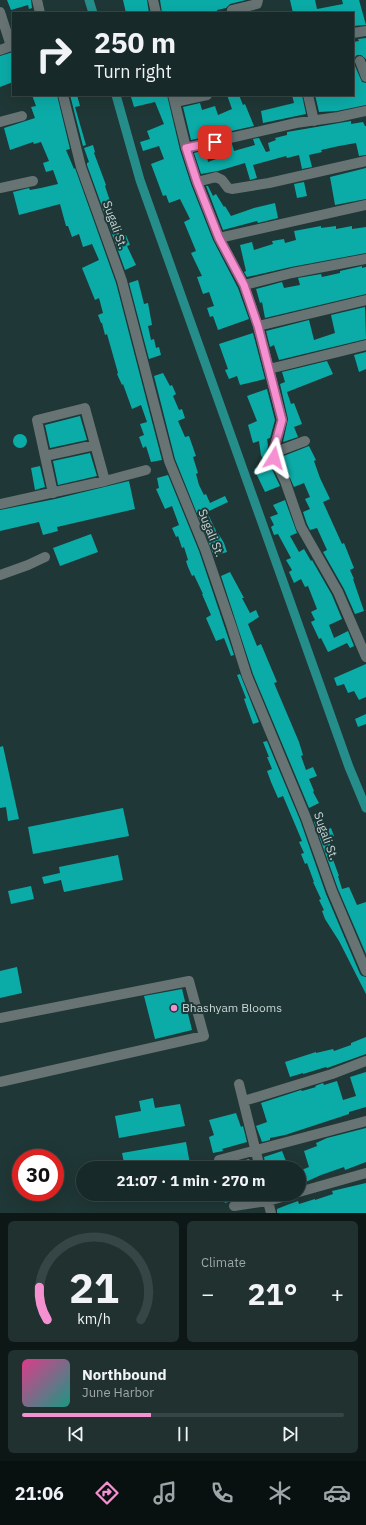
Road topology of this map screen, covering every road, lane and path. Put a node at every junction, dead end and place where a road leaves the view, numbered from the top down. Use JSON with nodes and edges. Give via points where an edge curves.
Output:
{"nodes":[{"id":1,"x":37,"y":0,"type":"edge"},
{"id":2,"x":153,"y":0,"type":"edge"},
{"id":3,"x":258,"y":0,"type":"edge"},
{"id":4,"x":232,"y":10,"type":"dead end"},
{"id":5,"x":0,"y":12,"type":"edge"},
{"id":6,"x":40,"y":12,"type":"edge"},
{"id":7,"x":156,"y":12,"type":"edge"},
{"id":8,"x":366,"y":31,"type":"edge"},
{"id":9,"x":354,"y":33,"type":"edge"},
{"id":10,"x":0,"y":50,"type":"edge"},
{"id":11,"x":360,"y":61,"type":"edge"},
{"id":12,"x":366,"y":77,"type":"edge"},
{"id":13,"x":63,"y":96,"type":"edge"},
{"id":14,"x":199,"y":96,"type":"edge"},
{"id":15,"x":308,"y":96,"type":"edge"},
{"id":16,"x":174,"y":99,"type":"edge"},
{"id":17,"x":366,"y":112,"type":"edge"},
{"id":18,"x":22,"y":116,"type":"dead end"},
{"id":19,"x":314,"y":120,"type":"junction"},
{"id":20,"x":0,"y":122,"type":"edge"},
{"id":21,"x":186,"y":148,"type":"junction"},
{"id":22,"x":366,"y":161,"type":"edge"},
{"id":23,"x":33,"y":181,"type":"dead end"},
{"id":24,"x":197,"y":182,"type":"junction"},
{"id":25,"x":0,"y":188,"type":"edge"},
{"id":26,"x":366,"y":205,"type":"edge"},
{"id":27,"x":219,"y":238,"type":"junction"},
{"id":28,"x":366,"y":259,"type":"edge"},
{"id":29,"x":244,"y":285,"type":"junction"},
{"id":30,"x":366,"y":300,"type":"edge"},
{"id":31,"x":258,"y":326,"type":"junction"},
{"id":32,"x":366,"y":345,"type":"edge"},
{"id":33,"x":269,"y":369,"type":"junction"},
{"id":34,"x":305,"y":441,"type":"dead end"},
{"id":35,"x":96,"y":445,"type":"junction"},
{"id":36,"x":273,"y":453,"type":"junction"},
{"id":37,"x":45,"y":456,"type":"junction"},
{"id":38,"x":146,"y":470,"type":"dead end"},
{"id":39,"x":105,"y":481,"type":"junction"},
{"id":40,"x":53,"y":493,"type":"junction"},
{"id":41,"x":0,"y":504,"type":"edge"},
{"id":42,"x":45,"y":557,"type":"dead end"},
{"id":43,"x":0,"y":574,"type":"edge"},
{"id":44,"x":366,"y":657,"type":"edge"},
{"id":45,"x":366,"y":970,"type":"edge"},
{"id":46,"x":0,"y":1018,"type":"edge"},
{"id":47,"x":366,"y":1061,"type":"edge"},
{"id":48,"x":0,"y":1082,"type":"edge"},
{"id":49,"x":240,"y":1084,"type":"dead end"},
{"id":50,"x":244,"y":1101,"type":"junction"},
{"id":51,"x":366,"y":1121,"type":"edge"},
{"id":52,"x":256,"y":1149,"type":"junction"},
{"id":53,"x":219,"y":1160,"type":"dead end"},
{"id":54,"x":259,"y":1161,"type":"edge"},
{"id":55,"x":366,"y":1173,"type":"edge"},
{"id":56,"x":306,"y":1190,"type":"edge"},
{"id":57,"x":255,"y":1201,"type":"edge"},
{"id":58,"x":268,"y":1201,"type":"edge"},
{"id":59,"x":234,"y":1206,"type":"dead end"},
{"id":60,"x":271,"y":1213,"type":"edge"}],
"edges":[{"from":1,"to":6,"type":"street"},
{"from":2,"to":7,"type":"street"},
{"from":3,"to":4,"type":"street","via":[[257,4]]},
{"from":5,"to":10,"type":"street","via":[[11,46]]},
{"from":8,"to":9,"type":"street"},
{"from":11,"to":12,"type":"street"},
{"from":13,"to":45,"type":"street","name":"Sugali St.","via":[[81,167],[122,281],[169,461],[205,549],[247,676]]},
{"from":14,"to":16,"type":"street"},
{"from":15,"to":19,"type":"street"},
{"from":16,"to":21,"type":"street"},
{"from":17,"to":19,"type":"street"},
{"from":18,"to":20,"type":"street"},
{"from":19,"to":21,"type":"street"},
{"from":21,"to":24,"type":"street"},
{"from":22,"to":24,"type":"street","via":[[269,183],[232,188],[228,188],[216,177]]},
{"from":23,"to":25,"type":"street"},
{"from":24,"to":27,"type":"street"},
{"from":26,"to":27,"type":"street"},
{"from":27,"to":29,"type":"street"},
{"from":28,"to":29,"type":"street"},
{"from":29,"to":31,"type":"street"},
{"from":30,"to":31,"type":"street"},
{"from":31,"to":33,"type":"street"},
{"from":32,"to":33,"type":"street"},
{"from":33,"to":36,"type":"street","via":[[282,420]]},
{"from":34,"to":36,"type":"street"},
{"from":35,"to":37,"type":"street"},
{"from":35,"to":37,"type":"street","via":[[85,408],[37,420]]},
{"from":35,"to":39,"type":"street"},
{"from":36,"to":44,"type":"street","via":[[301,527],[338,592]]},
{"from":37,"to":40,"type":"street"},
{"from":38,"to":39,"type":"street"},
{"from":39,"to":40,"type":"street"},
{"from":40,"to":41,"type":"street"},
{"from":42,"to":43,"type":"street"},
{"from":46,"to":48,"type":"street","via":[[190,981],[204,1036]]},
{"from":47,"to":50,"type":"street"},
{"from":49,"to":50,"type":"street"},
{"from":50,"to":52,"type":"street"},
{"from":51,"to":52,"type":"street"},
{"from":52,"to":53,"type":"street"},
{"from":52,"to":54,"type":"street"},
{"from":55,"to":56,"type":"street"},
{"from":57,"to":59,"type":"street"},
{"from":58,"to":60,"type":"street"}]}
